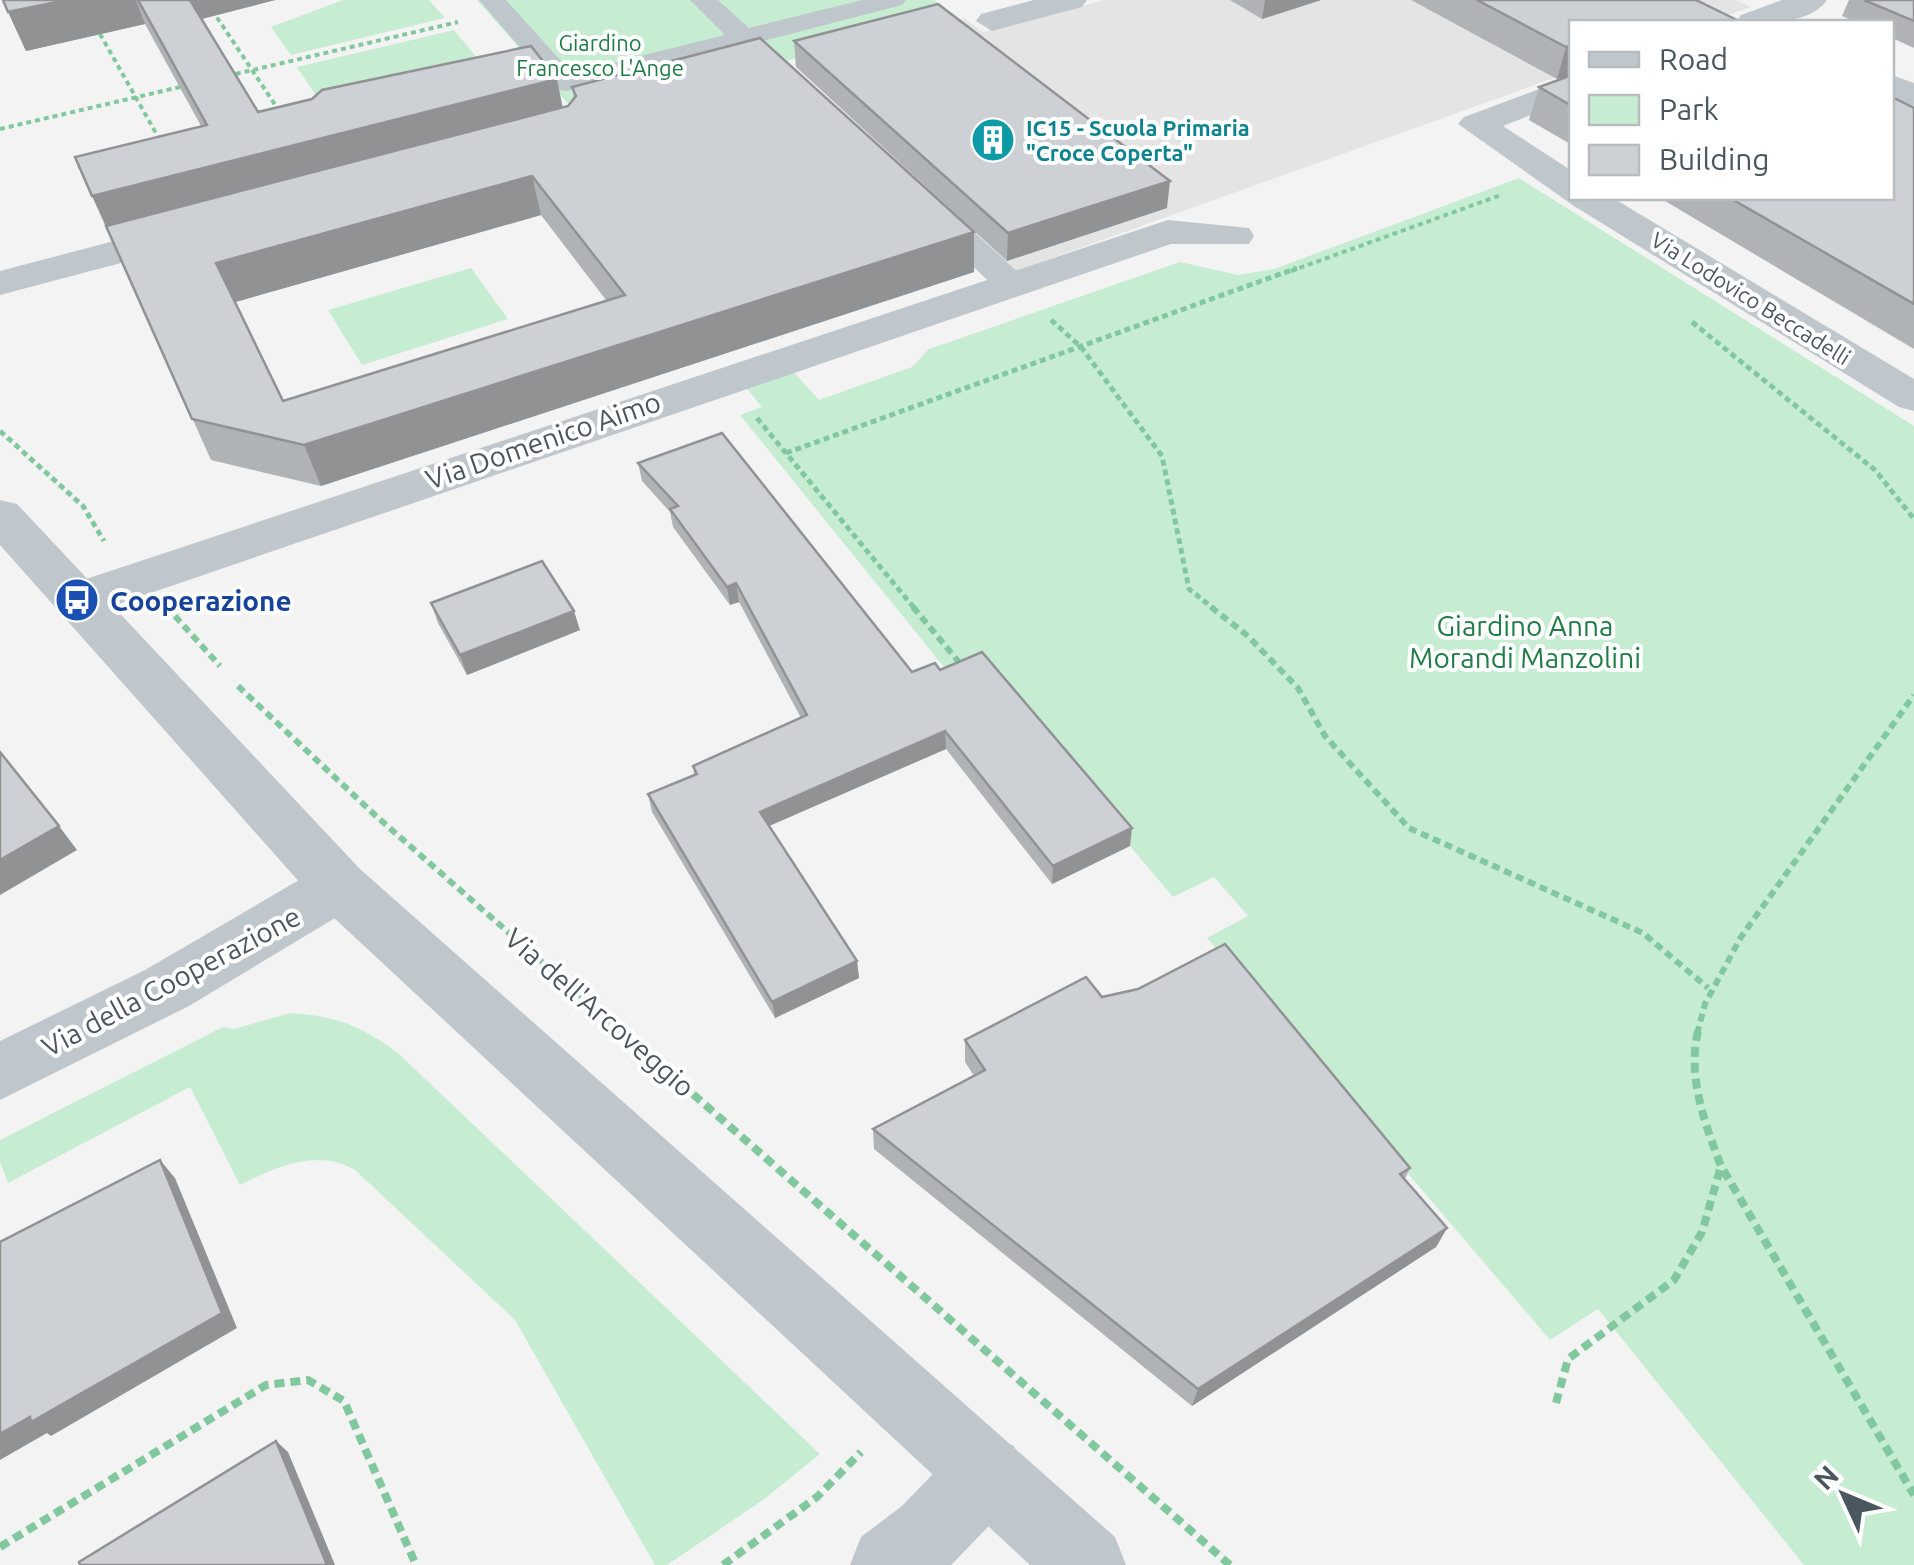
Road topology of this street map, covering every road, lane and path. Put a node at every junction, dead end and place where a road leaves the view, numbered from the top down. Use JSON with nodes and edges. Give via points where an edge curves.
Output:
{"nodes":[{"id":1,"x":703,"y":0,"type":"edge"},
{"id":2,"x":893,"y":0,"type":"edge"},
{"id":3,"x":1071,"y":0,"type":"edge"},
{"id":4,"x":1811,"y":0,"type":"edge"},
{"id":5,"x":497,"y":6,"type":"edge"},
{"id":6,"x":212,"y":9,"type":"dead end"},
{"id":7,"x":1763,"y":20,"type":"edge"},
{"id":8,"x":992,"y":21,"type":"dead end"},
{"id":9,"x":100,"y":34,"type":"dead end"},
{"id":10,"x":744,"y":38,"type":"junction"},
{"id":11,"x":252,"y":70,"type":"junction"},
{"id":12,"x":227,"y":76,"type":"edge"},
{"id":13,"x":789,"y":79,"type":"edge"},
{"id":14,"x":566,"y":84,"type":"junction"},
{"id":15,"x":180,"y":87,"type":"edge"},
{"id":16,"x":1569,"y":87,"type":"edge"},
{"id":17,"x":136,"y":98,"type":"junction"},
{"id":18,"x":282,"y":115,"type":"edge"},
{"id":19,"x":564,"y":116,"type":"edge"},
{"id":20,"x":0,"y":129,"type":"edge"},
{"id":21,"x":162,"y":144,"type":"edge"},
{"id":22,"x":1569,"y":186,"type":"edge"},
{"id":23,"x":906,"y":188,"type":"edge"},
{"id":24,"x":1569,"y":188,"type":"edge"},
{"id":25,"x":1592,"y":200,"type":"edge"},
{"id":26,"x":227,"y":223,"type":"edge"},
{"id":27,"x":1234,"y":236,"type":"dead end"},
{"id":28,"x":1009,"y":282,"type":"junction"},
{"id":29,"x":0,"y":283,"type":"edge"},
{"id":30,"x":1683,"y":314,"type":"dead end"},
{"id":31,"x":1080,"y":347,"type":"junction"},
{"id":32,"x":725,"y":378,"type":"junction"},
{"id":33,"x":1914,"y":398,"type":"edge"},
{"id":34,"x":0,"y":430,"type":"edge"},
{"id":35,"x":786,"y":453,"type":"junction"},
{"id":36,"x":0,"y":515,"type":"edge"},
{"id":37,"x":1914,"y":520,"type":"edge"},
{"id":38,"x":140,"y":577,"type":"junction"},
{"id":39,"x":77,"y":600,"type":"junction"},
{"id":40,"x":224,"y":670,"type":"dead end"},
{"id":41,"x":970,"y":676,"type":"edge"},
{"id":42,"x":236,"y":684,"type":"dead end"},
{"id":43,"x":1914,"y":695,"type":"edge"},
{"id":44,"x":340,"y":886,"type":"junction"},
{"id":45,"x":1708,"y":988,"type":"junction"},
{"id":46,"x":0,"y":1072,"type":"edge"},
{"id":47,"x":1721,"y":1166,"type":"junction"},
{"id":48,"x":965,"y":1330,"type":"junction"},
{"id":49,"x":953,"y":1344,"type":"dead end"},
{"id":50,"x":1556,"y":1403,"type":"dead end"},
{"id":51,"x":863,"y":1450,"type":"dead end"},
{"id":52,"x":988,"y":1473,"type":"junction"},
{"id":53,"x":1914,"y":1495,"type":"edge"},
{"id":54,"x":0,"y":1547,"type":"edge"},
{"id":55,"x":416,"y":1565,"type":"edge"},
{"id":56,"x":723,"y":1565,"type":"edge"},
{"id":57,"x":890,"y":1565,"type":"edge"},
{"id":58,"x":1087,"y":1565,"type":"edge"},
{"id":59,"x":1230,"y":1565,"type":"edge"}],
"edges":[{"from":1,"to":10,"type":"street"},
{"from":2,"to":10,"type":"street"},
{"from":3,"to":8,"type":"street"},
{"from":4,"to":7,"type":"street"},
{"from":5,"to":11,"type":"path"},
{"from":5,"to":14,"type":"street"},
{"from":6,"to":11,"type":"path"},
{"from":9,"to":17,"type":"path"},
{"from":10,"to":13,"type":"street"},
{"from":10,"to":14,"type":"street"},
{"from":11,"to":12,"type":"path"},
{"from":11,"to":18,"type":"path"},
{"from":14,"to":19,"type":"street"},
{"from":15,"to":17,"type":"path"},
{"from":16,"to":22,"type":"street","name":"Via Lodovico Beccadelli","via":[[1476,124]]},
{"from":17,"to":20,"type":"path"},
{"from":17,"to":21,"type":"path"},
{"from":23,"to":28,"type":"street"},
{"from":24,"to":31,"type":"path"},
{"from":25,"to":33,"type":"street","name":"Via Lodovico Beccadelli"},
{"from":26,"to":29,"type":"street"},
{"from":27,"to":28,"type":"street","name":"Via Domenico Aimo","via":[[1168,232]]},
{"from":28,"to":32,"type":"street","name":"Via Domenico Aimo"},
{"from":30,"to":37,"type":"path","via":[[1875,470]]},
{"from":31,"to":35,"type":"path"},
{"from":31,"to":45,"type":"path","via":[[1162,456],[1189,589],[1298,688],[1324,736],[1395,814],[1409,828],[1643,933]]},
{"from":32,"to":35,"type":"path"},
{"from":32,"to":38,"type":"street","name":"Via Domenico Aimo"},
{"from":34,"to":38,"type":"path","via":[[83,506],[99,536]]},
{"from":35,"to":41,"type":"path"},
{"from":36,"to":39,"type":"street"},
{"from":38,"to":39,"type":"street","name":"Via Domenico Aimo"},
{"from":38,"to":40,"type":"path"},
{"from":39,"to":44,"type":"street"},
{"from":42,"to":48,"type":"path","name":"Via dell'Arcoveggio","via":[[376,816]]},
{"from":43,"to":45,"type":"path"},
{"from":44,"to":46,"type":"street","name":"Via della Cooperazione","via":[[167,988]]},
{"from":44,"to":52,"type":"street"},
{"from":45,"to":47,"type":"path","via":[[1694,1089]]},
{"from":47,"to":50,"type":"path","via":[[1702,1232],[1674,1280],[1568,1359]]},
{"from":47,"to":53,"type":"path"},
{"from":48,"to":49,"type":"path"},
{"from":48,"to":59,"type":"path","name":"Via dell'Arcoveggio"},
{"from":51,"to":56,"type":"path","via":[[817,1497]]},
{"from":52,"to":57,"type":"street"},
{"from":52,"to":58,"type":"street"},
{"from":54,"to":55,"type":"path","via":[[266,1386],[296,1376],[322,1382],[344,1401]]}]}
